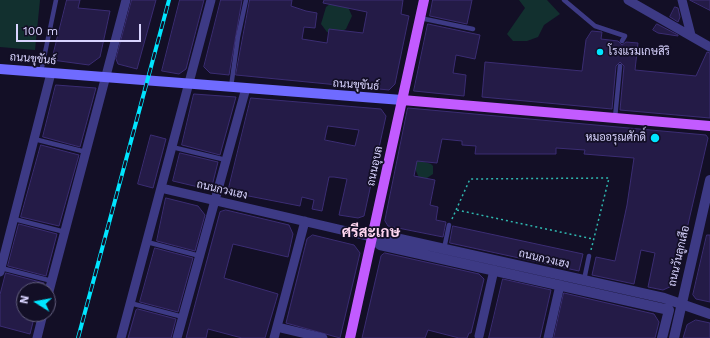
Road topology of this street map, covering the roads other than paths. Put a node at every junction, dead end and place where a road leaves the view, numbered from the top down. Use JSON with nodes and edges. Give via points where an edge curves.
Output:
{"nodes":[{"id":1,"x":56,"y":0,"type":"edge"},
{"id":2,"x":126,"y":0,"type":"edge"},
{"id":3,"x":212,"y":0,"type":"edge"},
{"id":4,"x":246,"y":0,"type":"edge"},
{"id":5,"x":424,"y":0,"type":"edge"},
{"id":6,"x":564,"y":0,"type":"edge"},
{"id":7,"x":628,"y":0,"type":"edge"},
{"id":8,"x":682,"y":0,"type":"edge"},
{"id":9,"x":420,"y":18,"type":"junction"},
{"id":10,"x":473,"y":29,"type":"dead end"},
{"id":11,"x":691,"y":35,"type":"junction"},
{"id":12,"x":622,"y":41,"type":"dead end"},
{"id":13,"x":710,"y":46,"type":"edge"},
{"id":14,"x":620,"y":66,"type":"dead end"},
{"id":15,"x":0,"y":69,"type":"edge"},
{"id":16,"x":41,"y":72,"type":"junction"},
{"id":17,"x":52,"y":73,"type":"junction"},
{"id":18,"x":105,"y":77,"type":"junction"},
{"id":19,"x":190,"y":84,"type":"junction"},
{"id":20,"x":232,"y":87,"type":"junction"},
{"id":21,"x":246,"y":88,"type":"junction"},
{"id":22,"x":402,"y":100,"type":"junction"},
{"id":23,"x":615,"y":118,"type":"junction"},
{"id":24,"x":710,"y":126,"type":"edge"},
{"id":25,"x":34,"y":139,"type":"junction"},
{"id":26,"x":172,"y":147,"type":"junction"},
{"id":27,"x":86,"y":152,"type":"junction"},
{"id":28,"x":226,"y":160,"type":"junction"},
{"id":29,"x":709,"y":185,"type":"edge"},
{"id":30,"x":161,"y":188,"type":"junction"},
{"id":31,"x":215,"y":200,"type":"junction"},
{"id":32,"x":14,"y":218,"type":"junction"},
{"id":33,"x":305,"y":221,"type":"junction"},
{"id":34,"x":449,"y":225,"type":"road end"},
{"id":35,"x":64,"y":232,"type":"junction"},
{"id":36,"x":372,"y":237,"type":"junction"},
{"id":37,"x":147,"y":242,"type":"junction"},
{"id":38,"x":444,"y":249,"type":"junction"},
{"id":39,"x":200,"y":256,"type":"junction"},
{"id":40,"x":589,"y":256,"type":"road end"},
{"id":41,"x":1,"y":270,"type":"edge"},
{"id":42,"x":494,"y":270,"type":"junction"},
{"id":43,"x":584,"y":280,"type":"junction"},
{"id":44,"x":52,"y":281,"type":"joint"},
{"id":45,"x":560,"y":285,"type":"junction"},
{"id":46,"x":130,"y":303,"type":"junction"},
{"id":47,"x":682,"y":303,"type":"junction"},
{"id":48,"x":669,"y":310,"type":"junction"},
{"id":49,"x":710,"y":314,"type":"edge"},
{"id":50,"x":183,"y":318,"type":"junction"},
{"id":51,"x":41,"y":322,"type":"edge"},
{"id":52,"x":277,"y":327,"type":"junction"},
{"id":53,"x":479,"y":337,"type":"edge"},
{"id":54,"x":37,"y":338,"type":"edge"},
{"id":55,"x":121,"y":338,"type":"edge"},
{"id":56,"x":177,"y":338,"type":"edge"},
{"id":57,"x":274,"y":338,"type":"edge"},
{"id":58,"x":323,"y":338,"type":"edge"},
{"id":59,"x":350,"y":338,"type":"edge"},
{"id":60,"x":548,"y":338,"type":"edge"},
{"id":61,"x":662,"y":338,"type":"edge"},
{"id":62,"x":674,"y":338,"type":"edge"}],
"edges":[{"from":1,"to":16,"type":"lane"},
{"from":2,"to":18,"type":"street"},
{"from":3,"to":19,"type":"street"},
{"from":4,"to":20,"type":"lane","via":[[238,37]]},
{"from":5,"to":9,"type":"main road","name":"ถนนอุบล"},
{"from":6,"to":12,"type":"lane","via":[[595,26],[625,36]]},
{"from":7,"to":11,"type":"street"},
{"from":8,"to":11,"type":"street"},
{"from":9,"to":10,"type":"lane"},
{"from":9,"to":22,"type":"main road","name":"ถนนอุบล"},
{"from":11,"to":13,"type":"street"},
{"from":14,"to":23,"type":"lane"},
{"from":15,"to":16,"type":"main road","name":"ถนนขุขันธ์"},
{"from":16,"to":17,"type":"main road","name":"ถนนขุขันธ์"},
{"from":17,"to":18,"type":"main road","name":"ถนนขุขันธ์"},
{"from":17,"to":25,"type":"street"},
{"from":18,"to":19,"type":"main road","name":"ถนนขุขันธ์"},
{"from":18,"to":27,"type":"street"},
{"from":19,"to":20,"type":"main road","name":"ถนนขุขันธ์"},
{"from":19,"to":26,"type":"street"},
{"from":20,"to":21,"type":"main road","name":"ถนนขุขันธ์"},
{"from":21,"to":22,"type":"main road","name":"ถนนขุขันธ์"},
{"from":21,"to":28,"type":"street"},
{"from":22,"to":23,"type":"main road","name":"ถนนขุขันธ์"},
{"from":22,"to":36,"type":"main road","name":"ถนนอุบล"},
{"from":23,"to":24,"type":"main road","name":"ถนนขุขันธ์"},
{"from":25,"to":27,"type":"lane"},
{"from":25,"to":32,"type":"street"},
{"from":26,"to":28,"type":"lane"},
{"from":26,"to":30,"type":"street"},
{"from":27,"to":35,"type":"street"},
{"from":28,"to":31,"type":"street"},
{"from":29,"to":47,"type":"street","name":"ถนนวันลูกเสือ"},
{"from":30,"to":31,"type":"street","name":"ถนนกวงเฮง"},
{"from":30,"to":37,"type":"street"},
{"from":31,"to":33,"type":"street","name":"ถนนกวงเฮง"},
{"from":31,"to":39,"type":"street"},
{"from":32,"to":35,"type":"lane"},
{"from":32,"to":41,"type":"street"},
{"from":33,"to":36,"type":"street","name":"ถนนกวงเฮง"},
{"from":33,"to":52,"type":"street"},
{"from":34,"to":38,"type":"lane"},
{"from":35,"to":44,"type":"street"},
{"from":36,"to":38,"type":"street","name":"ถนนกวงเฮง","via":[[382,235]]},
{"from":36,"to":42,"type":"street","name":"ถนนกวงเฮง","via":[[380,245]]},
{"from":36,"to":59,"type":"main road","name":"ถนนอุบล"},
{"from":37,"to":39,"type":"lane"},
{"from":37,"to":46,"type":"street"},
{"from":38,"to":43,"type":"street","name":"ถนนกวงเฮง"},
{"from":39,"to":50,"type":"street"},
{"from":40,"to":43,"type":"lane"},
{"from":41,"to":44,"type":"lane"},
{"from":42,"to":45,"type":"street","name":"ถนนกวงเฮง"},
{"from":42,"to":53,"type":"street"},
{"from":43,"to":47,"type":"street","name":"ถนนกวงเฮง"},
{"from":45,"to":48,"type":"street","name":"ถนนกวงเฮง"},
{"from":45,"to":60,"type":"street"},
{"from":46,"to":50,"type":"lane"},
{"from":46,"to":55,"type":"street"},
{"from":47,"to":48,"type":"street"},
{"from":47,"to":49,"type":"street","name":"ถนนกวงเฮง"},
{"from":47,"to":62,"type":"street","name":"ถนนวันลูกเสือ"},
{"from":48,"to":61,"type":"street"},
{"from":50,"to":56,"type":"street"},
{"from":51,"to":54,"type":"street"},
{"from":52,"to":57,"type":"street"},
{"from":52,"to":58,"type":"street"}]}
